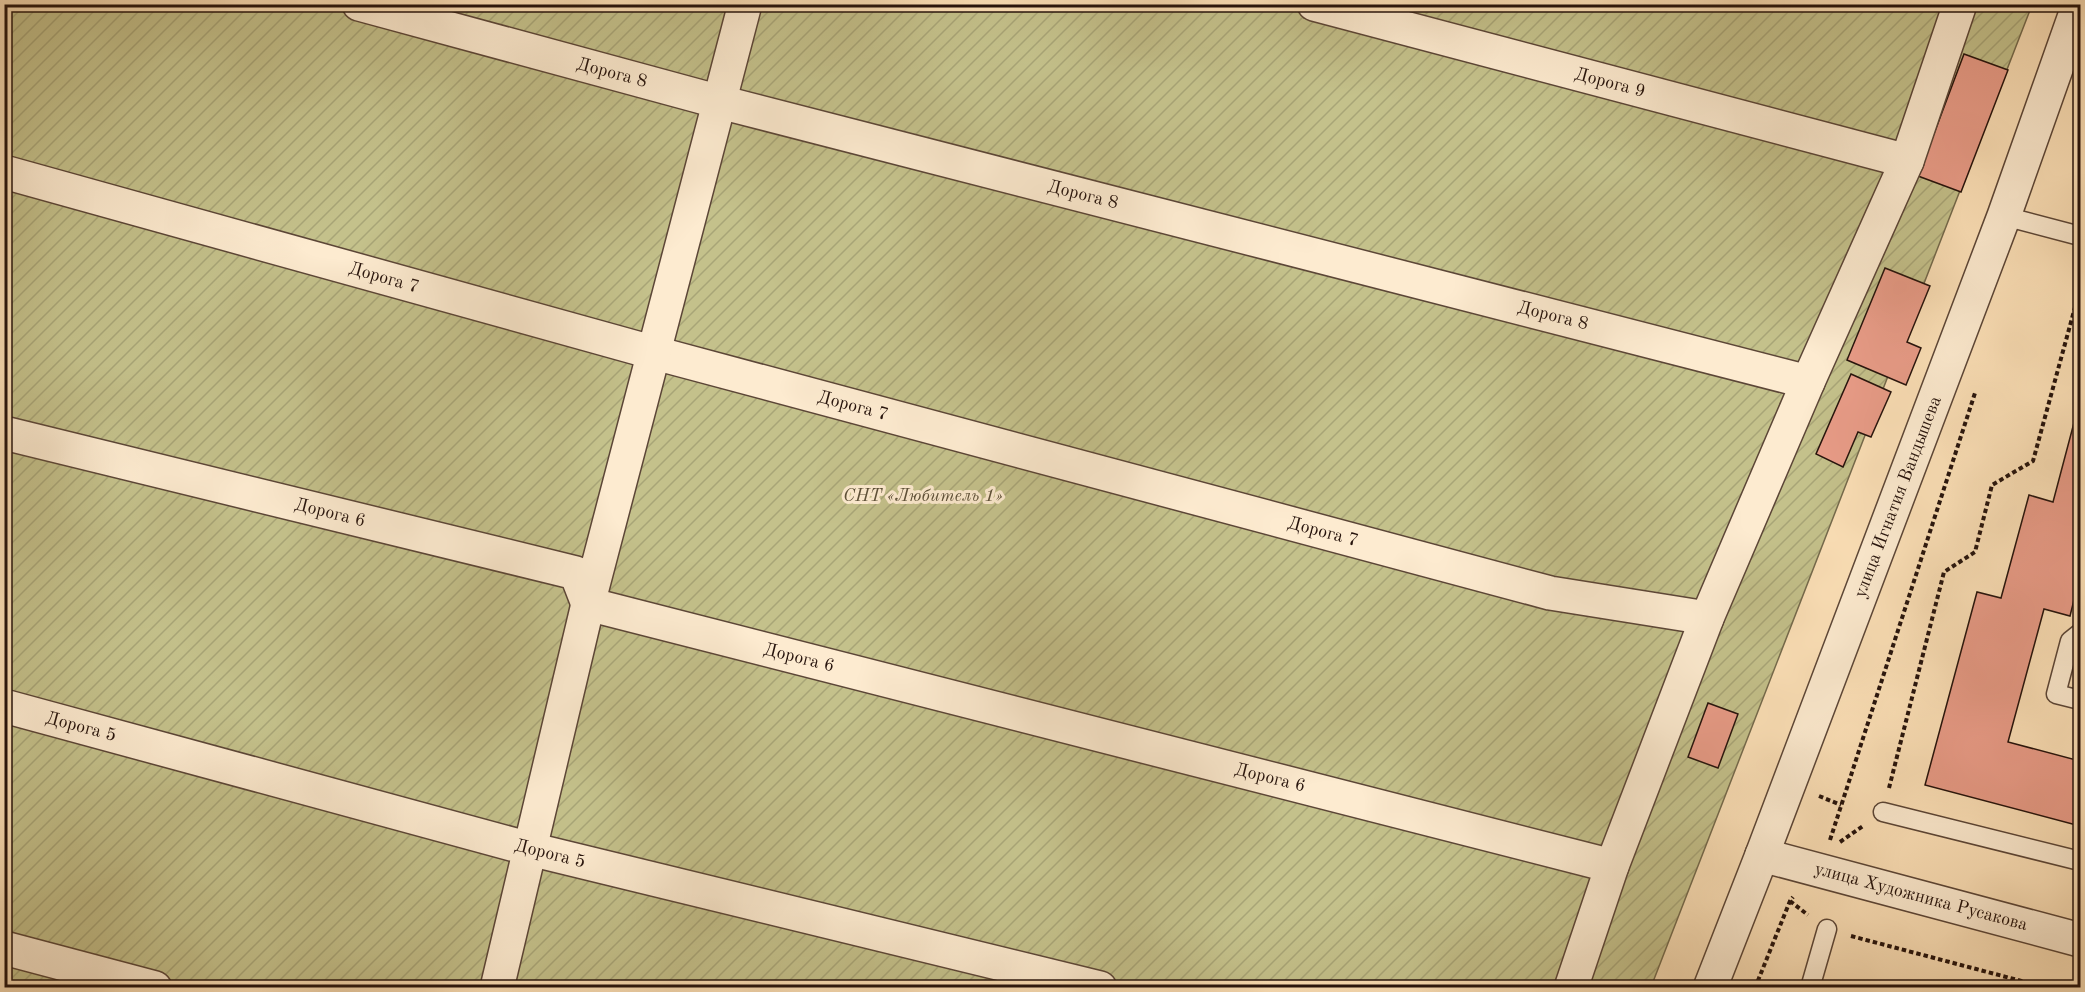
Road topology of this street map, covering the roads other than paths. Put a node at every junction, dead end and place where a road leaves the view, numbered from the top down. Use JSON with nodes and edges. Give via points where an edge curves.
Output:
{"nodes":[{"id":1,"x":359,"y":4,"type":"edge"},
{"id":2,"x":745,"y":4,"type":"edge"},
{"id":3,"x":1314,"y":4,"type":"edge"},
{"id":4,"x":1960,"y":4,"type":"edge"},
{"id":5,"x":2079,"y":4,"type":"edge"},
{"id":6,"x":720,"y":102,"type":"junction"},
{"id":7,"x":1907,"y":161,"type":"junction"},
{"id":8,"x":4,"y":172,"type":"edge"},
{"id":9,"x":2004,"y":216,"type":"junction"},
{"id":10,"x":2080,"y":236,"type":"edge"},
{"id":11,"x":655,"y":353,"type":"junction"},
{"id":12,"x":1808,"y":382,"type":"junction"},
{"id":13,"x":4,"y":433,"type":"edge"},
{"id":14,"x":588,"y":604,"type":"junction"},
{"id":15,"x":1707,"y":618,"type":"junction"},
{"id":16,"x":2080,"y":633,"type":"edge"},
{"id":17,"x":2080,"y":700,"type":"edge"},
{"id":18,"x":4,"y":706,"type":"edge"},
{"id":19,"x":1883,"y":812,"type":"road end"},
{"id":20,"x":530,"y":849,"type":"junction"},
{"id":21,"x":1762,"y":855,"type":"junction"},
{"id":22,"x":2080,"y":861,"type":"edge"},
{"id":23,"x":1612,"y":866,"type":"junction"},
{"id":24,"x":1827,"y":929,"type":"road end"},
{"id":25,"x":2080,"y":940,"type":"edge"},
{"id":26,"x":4,"y":948,"type":"edge"},
{"id":27,"x":156,"y":987,"type":"edge"},
{"id":28,"x":497,"y":987,"type":"edge"},
{"id":29,"x":1100,"y":987,"type":"edge"},
{"id":30,"x":1571,"y":987,"type":"edge"},
{"id":31,"x":1710,"y":987,"type":"edge"},
{"id":32,"x":1810,"y":987,"type":"edge"}],
"edges":[{"from":1,"to":6,"type":"street","name":"Дорога 8"},
{"from":2,"to":6,"type":"street"},
{"from":3,"to":7,"type":"street","name":"Дорога 9"},
{"from":4,"to":7,"type":"street"},
{"from":5,"to":9,"type":"street","name":"улица Игнатия Вандышева"},
{"from":6,"to":11,"type":"street"},
{"from":6,"to":12,"type":"street","name":"Дорога 8"},
{"from":7,"to":12,"type":"street"},
{"from":8,"to":11,"type":"street","name":"Дорога 7"},
{"from":9,"to":10,"type":"lane"},
{"from":9,"to":21,"type":"street","name":"улица Игнатия Вандышева"},
{"from":11,"to":14,"type":"street"},
{"from":11,"to":15,"type":"street","name":"Дорога 7","via":[[1550,593]]},
{"from":12,"to":15,"type":"street"},
{"from":13,"to":14,"type":"street","name":"Дорога 6","via":[[576,573]]},
{"from":14,"to":20,"type":"street"},
{"from":14,"to":23,"type":"street","name":"Дорога 6"},
{"from":15,"to":23,"type":"street"},
{"from":16,"to":17,"type":"lane","via":[[2070,641],[2056,694]]},
{"from":18,"to":20,"type":"street","name":"Дорога 5"},
{"from":19,"to":22,"type":"lane"},
{"from":20,"to":28,"type":"street"},
{"from":20,"to":29,"type":"street","name":"Дорога 5"},
{"from":21,"to":25,"type":"street","name":"улица Художника Русакова","via":[[1823,861]]},
{"from":21,"to":31,"type":"street","name":"улица Игнатия Вандышева"},
{"from":23,"to":30,"type":"street"},
{"from":24,"to":32,"type":"lane"},
{"from":26,"to":27,"type":"street"}]}
